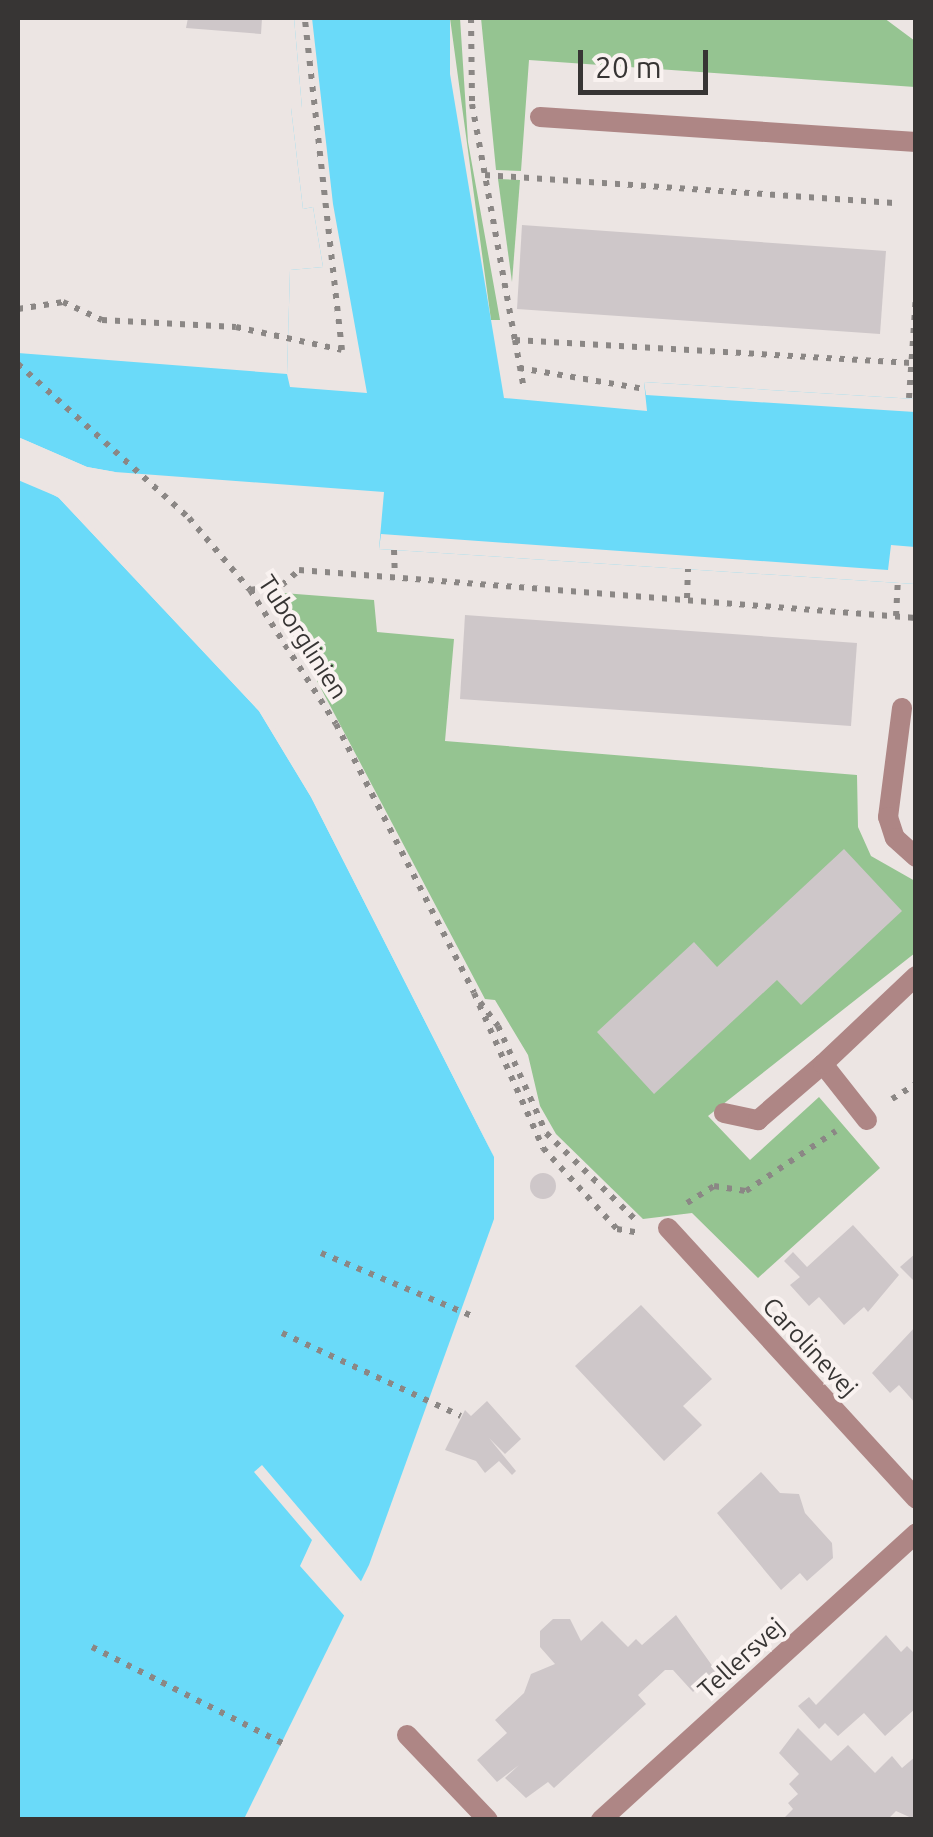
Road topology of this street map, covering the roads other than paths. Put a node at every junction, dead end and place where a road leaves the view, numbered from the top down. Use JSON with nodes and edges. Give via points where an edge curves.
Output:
{"nodes":[{"id":1,"x":540,"y":117,"type":"dead end"},
{"id":2,"x":916,"y":142,"type":"edge"},
{"id":3,"x":902,"y":708,"type":"dead end"},
{"id":4,"x":916,"y":858,"type":"edge"},
{"id":5,"x":916,"y":976,"type":"edge"},
{"id":6,"x":824,"y":1064,"type":"junction"},
{"id":7,"x":724,"y":1113,"type":"dead end"},
{"id":8,"x":867,"y":1120,"type":"road end"},
{"id":9,"x":668,"y":1228,"type":"road end"},
{"id":10,"x":916,"y":1499,"type":"edge"},
{"id":11,"x":916,"y":1533,"type":"edge"},
{"id":12,"x":407,"y":1736,"type":"dead end"},
{"id":13,"x":488,"y":1820,"type":"edge"},
{"id":14,"x":600,"y":1820,"type":"edge"}],
"edges":[{"from":1,"to":2,"type":"street"},
{"from":3,"to":4,"type":"street","via":[[888,818],[895,838]]},
{"from":5,"to":6,"type":"street"},
{"from":6,"to":7,"type":"street","via":[[758,1120]]},
{"from":6,"to":8,"type":"street"},
{"from":9,"to":10,"type":"street","name":"Carolinevej"},
{"from":11,"to":14,"type":"street","name":"Tellersvej"},
{"from":12,"to":13,"type":"street"}]}
